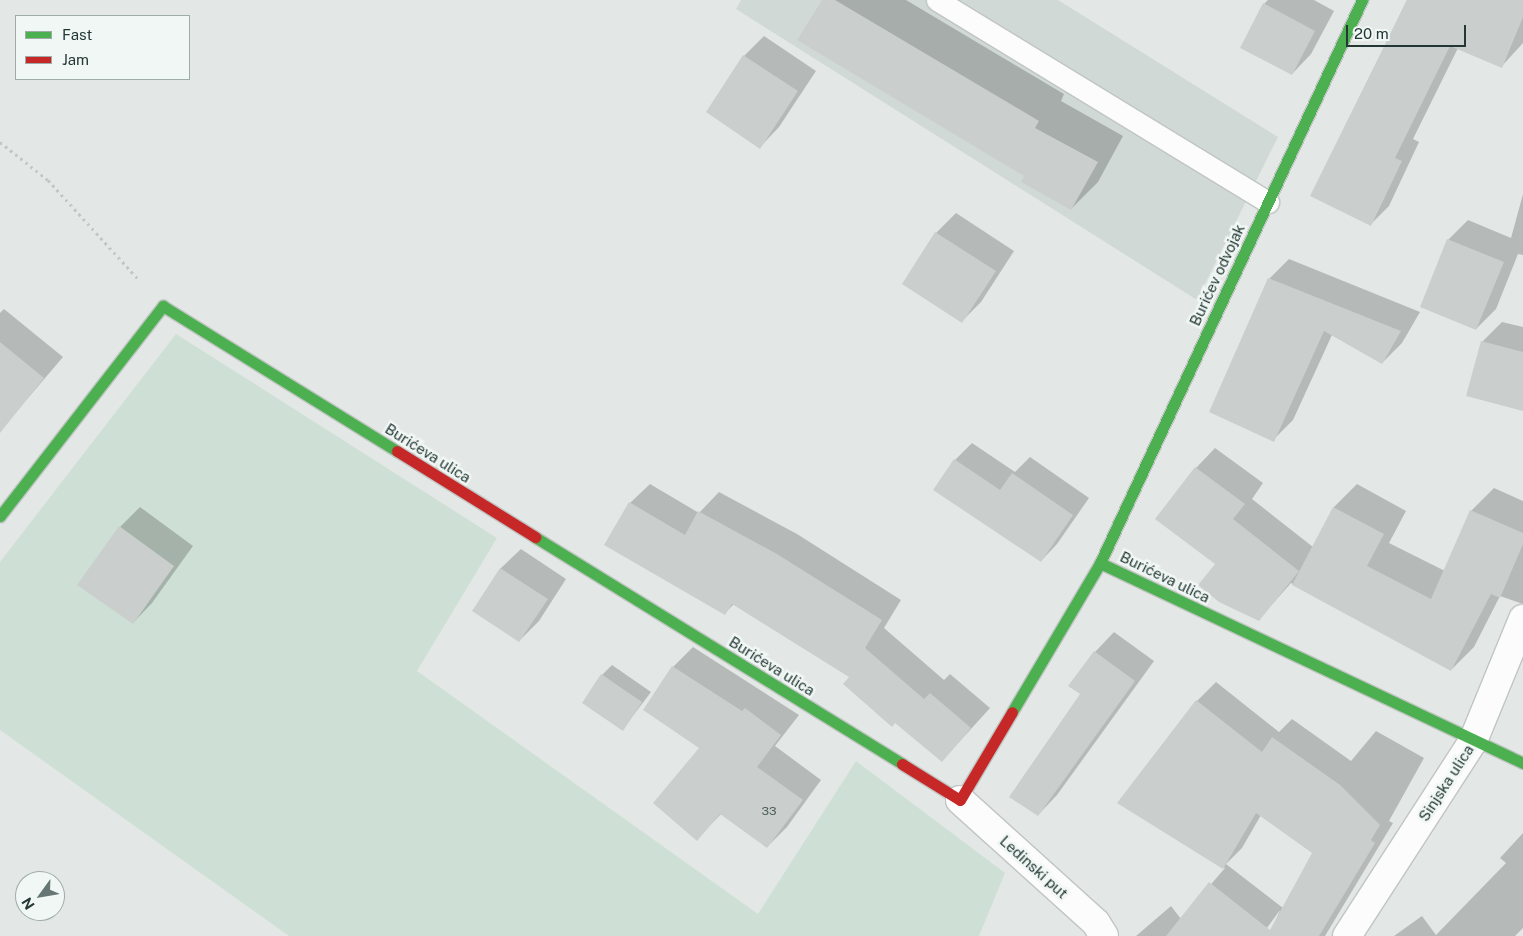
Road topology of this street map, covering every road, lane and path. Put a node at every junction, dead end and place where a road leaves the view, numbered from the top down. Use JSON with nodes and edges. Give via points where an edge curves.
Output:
{"nodes":[{"id":1,"x":936,"y":0,"type":"edge"},
{"id":2,"x":1362,"y":0,"type":"edge"},
{"id":3,"x":0,"y":142,"type":"edge"},
{"id":4,"x":1268,"y":202,"type":"junction"},
{"id":5,"x":163,"y":306,"type":"junction"},
{"id":6,"x":0,"y":516,"type":"edge"},
{"id":7,"x":1100,"y":563,"type":"junction"},
{"id":8,"x":1523,"y":619,"type":"edge"},
{"id":9,"x":1473,"y":741,"type":"junction"},
{"id":10,"x":1523,"y":763,"type":"edge"},
{"id":11,"x":960,"y":800,"type":"junction"},
{"id":12,"x":1104,"y":936,"type":"edge"},
{"id":13,"x":1348,"y":936,"type":"edge"}],
"edges":[{"from":1,"to":4,"type":"lane"},
{"from":2,"to":4,"type":"street","name":"Burićev odvojak"},
{"from":3,"to":5,"type":"path","via":[[48,180]]},
{"from":4,"to":7,"type":"street","name":"Burićev odvojak"},
{"from":5,"to":6,"type":"street"},
{"from":5,"to":11,"type":"street","name":"Burićeva ulica"},
{"from":7,"to":9,"type":"street","name":"Burićeva ulica"},
{"from":7,"to":11,"type":"street","name":"Burićeva ulica"},
{"from":8,"to":9,"type":"street","name":"Sinjska ulica"},
{"from":9,"to":10,"type":"street","name":"Burićeva ulica"},
{"from":9,"to":13,"type":"street","name":"Sinjska ulica"},
{"from":11,"to":12,"type":"street","name":"Ledinski put","via":[[1096,923]]}]}
